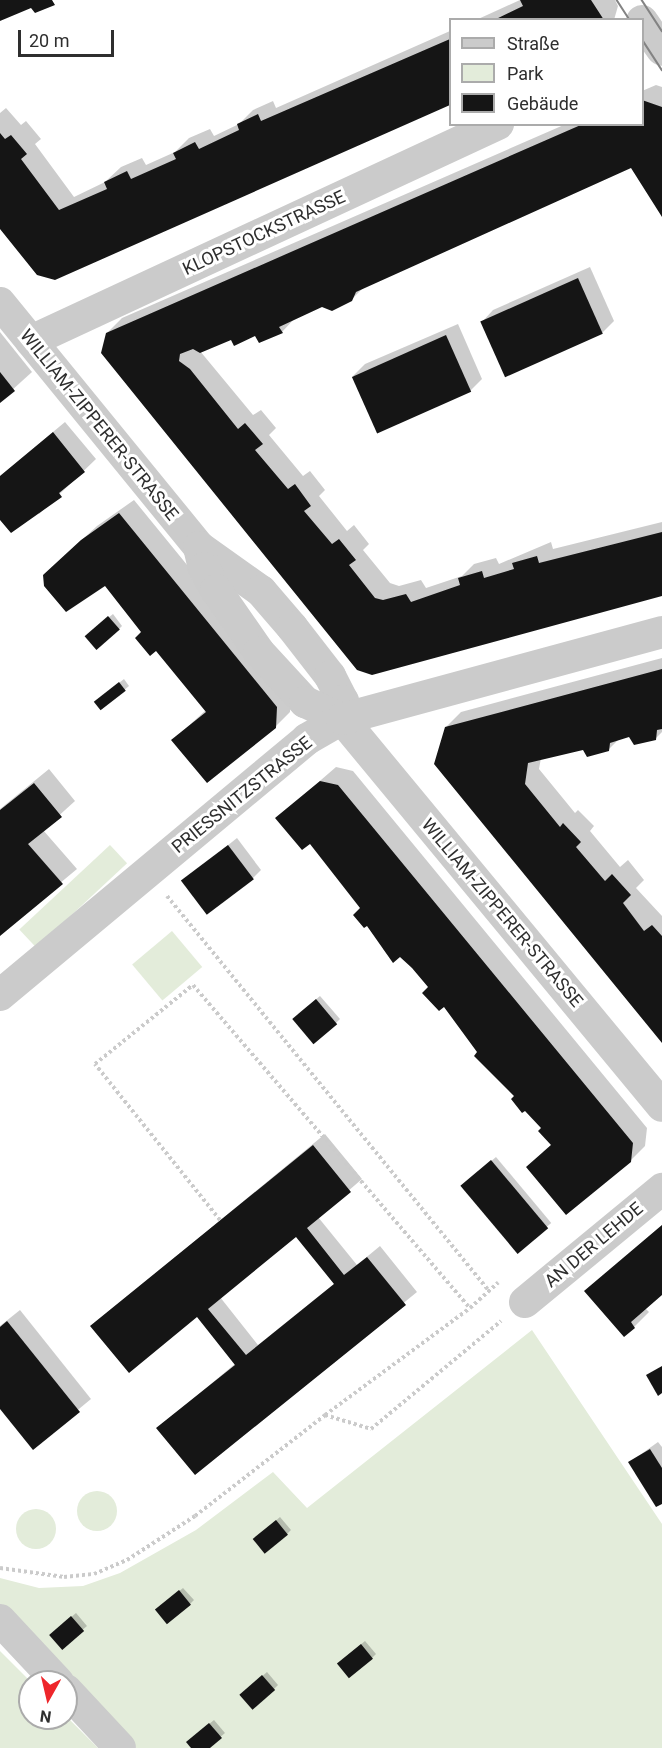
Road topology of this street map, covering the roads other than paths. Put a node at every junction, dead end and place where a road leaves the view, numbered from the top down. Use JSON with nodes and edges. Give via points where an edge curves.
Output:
{"nodes":[{"id":1,"x":644,"y":15,"type":"edge"},
{"id":2,"x":655,"y":52,"type":"edge"},
{"id":3,"x":494,"y":126,"type":"edge"},
{"id":4,"x":0,"y":303,"type":"edge"},
{"id":5,"x":31,"y":342,"type":"junction"},
{"id":6,"x":199,"y":547,"type":"junction"},
{"id":7,"x":662,"y":632,"type":"edge"},
{"id":8,"x":342,"y":719,"type":"junction"},
{"id":9,"x":0,"y":994,"type":"edge"},
{"id":10,"x":662,"y":1106,"type":"edge"},
{"id":11,"x":662,"y":1189,"type":"edge"},
{"id":12,"x":525,"y":1302,"type":"road end"},
{"id":13,"x":0,"y":1620,"type":"edge"},
{"id":14,"x":47,"y":1670,"type":"edge"},
{"id":15,"x":78,"y":1703,"type":"edge"},
{"id":16,"x":120,"y":1748,"type":"edge"}],
"edges":[{"from":1,"to":2,"type":"street"},
{"from":3,"to":5,"type":"street","name":"KLOPSTOCKSTRASSE"},
{"from":4,"to":5,"type":"street","name":"WILLIAM-ZIPPERER-STRASSE"},
{"from":5,"to":6,"type":"street","name":"WILLIAM-ZIPPERER-STRASSE"},
{"from":6,"to":8,"type":"street","name":"WILLIAM-ZIPPERER-STRASSE","via":[[208,575],[259,652],[305,702]]},
{"from":6,"to":8,"type":"street","name":"WILLIAM-ZIPPERER-STRASSE","via":[[261,591],[292,627],[330,676],[343,701]]},
{"from":7,"to":8,"type":"street","name":"PRIESSNITZSTRASSE"},
{"from":8,"to":9,"type":"street","name":"PRIESSNITZSTRASSE","via":[[307,739]]},
{"from":8,"to":10,"type":"street","name":"WILLIAM-ZIPPERER-STRASSE"},
{"from":11,"to":12,"type":"street","name":"AN DER LEHDE"},
{"from":13,"to":14,"type":"street"},
{"from":15,"to":16,"type":"street"}]}
